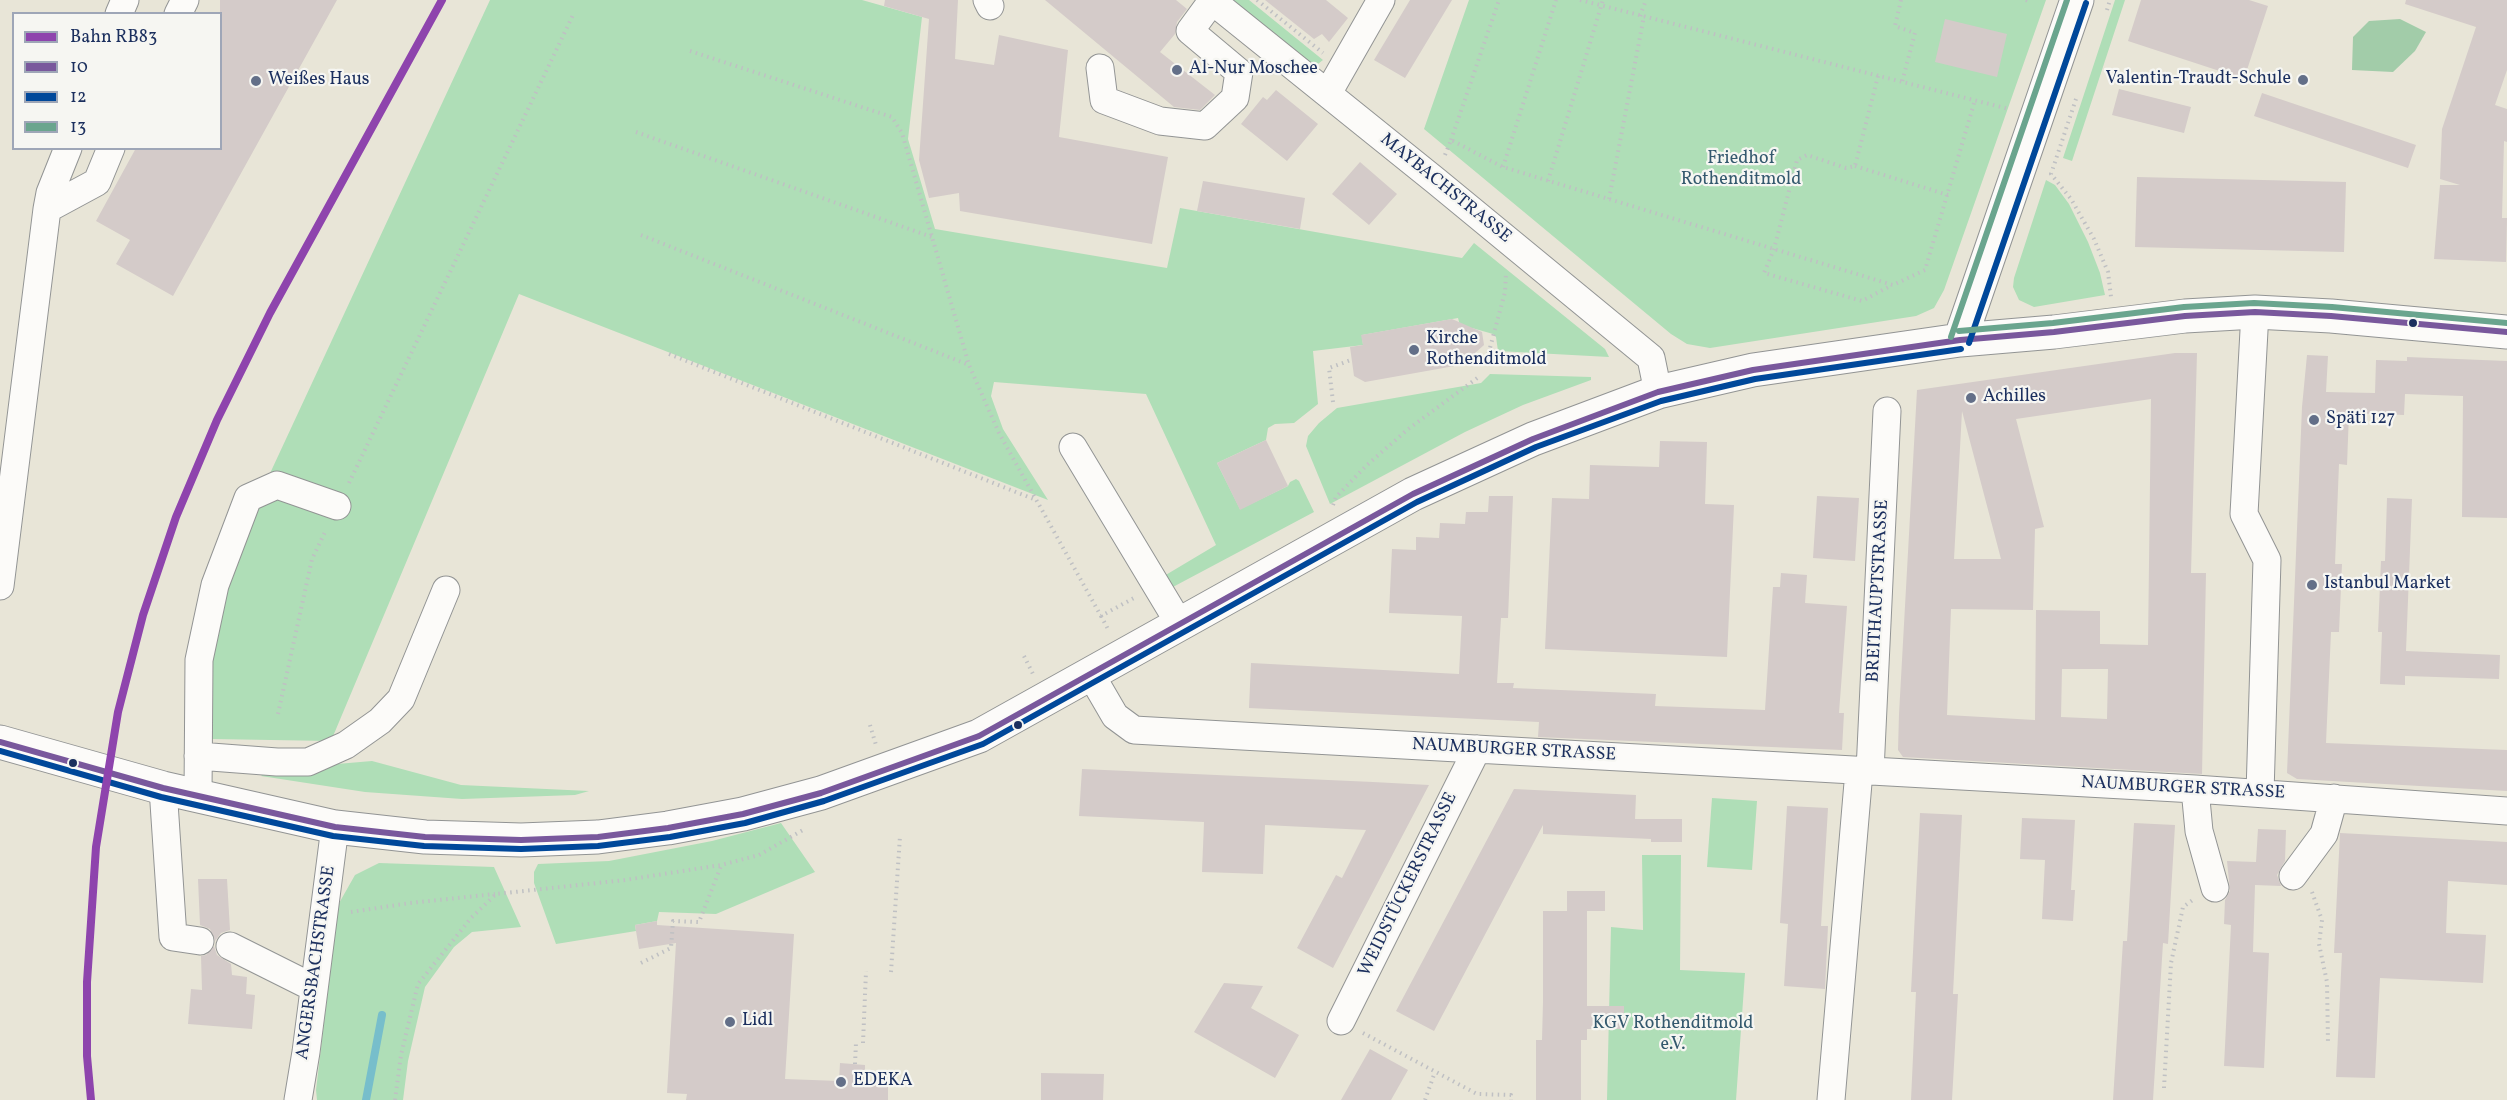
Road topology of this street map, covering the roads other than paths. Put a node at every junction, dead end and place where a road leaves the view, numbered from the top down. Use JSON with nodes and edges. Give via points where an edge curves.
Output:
{"nodes":[{"id":1,"x":1211,"y":0,"type":"edge"},
{"id":2,"x":1381,"y":0,"type":"edge"},
{"id":3,"x":2092,"y":5,"type":"edge"},
{"id":4,"x":1100,"y":68,"type":"dead end"},
{"id":5,"x":1328,"y":93,"type":"junction"},
{"id":6,"x":67,"y":150,"type":"edge"},
{"id":7,"x":110,"y":150,"type":"edge"},
{"id":8,"x":47,"y":209,"type":"junction"},
{"id":9,"x":2255,"y":312,"type":"junction"},
{"id":10,"x":2507,"y":332,"type":"edge"},
{"id":11,"x":1960,"y":340,"type":"junction"},
{"id":12,"x":1658,"y":392,"type":"junction"},
{"id":13,"x":1887,"y":411,"type":"dead end"},
{"id":14,"x":1073,"y":447,"type":"dead end"},
{"id":15,"x":337,"y":506,"type":"road end"},
{"id":16,"x":0,"y":586,"type":"edge"},
{"id":17,"x":446,"y":590,"type":"dead end"},
{"id":18,"x":1179,"y":623,"type":"junction"},
{"id":19,"x":1090,"y":673,"type":"junction"},
{"id":20,"x":0,"y":742,"type":"edge"},
{"id":21,"x":1477,"y":749,"type":"junction"},
{"id":22,"x":198,"y":756,"type":"junction"},
{"id":23,"x":1865,"y":771,"type":"junction"},
{"id":24,"x":163,"y":788,"type":"junction"},
{"id":25,"x":2195,"y":789,"type":"junction"},
{"id":26,"x":2259,"y":793,"type":"junction"},
{"id":27,"x":198,"y":795,"type":"junction"},
{"id":28,"x":2334,"y":798,"type":"junction"},
{"id":29,"x":2507,"y":811,"type":"edge"},
{"id":30,"x":335,"y":827,"type":"junction"},
{"id":31,"x":2297,"y":869,"type":"road end"},
{"id":32,"x":2214,"y":887,"type":"road end"},
{"id":33,"x":200,"y":941,"type":"dead end"},
{"id":34,"x":230,"y":946,"type":"dead end"},
{"id":35,"x":314,"y":988,"type":"junction"},
{"id":36,"x":1341,"y":1021,"type":"road end"},
{"id":37,"x":298,"y":1100,"type":"edge"},
{"id":38,"x":1831,"y":1100,"type":"edge"}],
"edges":[{"from":1,"to":4,"type":"street","via":[[1190,30],[1239,72],[1235,98],[1205,126],[1160,121],[1104,100]]},
{"from":1,"to":5,"type":"street","name":"MAYBACHSTRASSE"},
{"from":2,"to":5,"type":"street"},
{"from":3,"to":11,"type":"main road","via":[[2038,117]]},
{"from":5,"to":12,"type":"street","name":"MAYBACHSTRASSE","via":[[1651,358]]},
{"from":6,"to":8,"type":"street"},
{"from":7,"to":8,"type":"street","via":[[97,182]]},
{"from":8,"to":16,"type":"street"},
{"from":9,"to":10,"type":"main road"},
{"from":9,"to":11,"type":"main road"},
{"from":9,"to":26,"type":"street","via":[[2244,514],[2267,560]]},
{"from":11,"to":12,"type":"main road","via":[[1753,370]]},
{"from":12,"to":18,"type":"main road","via":[[1533,439],[1413,494]]},
{"from":13,"to":23,"type":"street","name":"BREITHAUPTSTRASSE"},
{"from":14,"to":18,"type":"street"},
{"from":15,"to":22,"type":"street","via":[[277,485],[248,498],[215,585],[199,660]]},
{"from":17,"to":22,"type":"street","via":[[401,699],[380,721],[346,745],[308,762]]},
{"from":18,"to":19,"type":"main road"},
{"from":19,"to":21,"type":"street","name":"NAUMBURGER STRASSE","via":[[1115,716],[1134,730]]},
{"from":19,"to":30,"type":"main road","via":[[979,736],[821,793],[742,814],[598,837],[521,840],[425,837]]},
{"from":20,"to":24,"type":"main road"},
{"from":21,"to":23,"type":"street","name":"NAUMBURGER STRASSE"},
{"from":21,"to":36,"type":"street","name":"WEIDSTÜCKERSTRASSE"},
{"from":22,"to":27,"type":"street"},
{"from":23,"to":25,"type":"street","name":"NAUMBURGER STRASSE"},
{"from":23,"to":38,"type":"street"},
{"from":24,"to":27,"type":"main road"},
{"from":24,"to":33,"type":"street","via":[[173,937]]},
{"from":25,"to":26,"type":"street","name":"NAUMBURGER STRASSE"},
{"from":25,"to":32,"type":"street","via":[[2199,831]]},
{"from":26,"to":28,"type":"street","name":"NAUMBURGER STRASSE"},
{"from":27,"to":30,"type":"main road"},
{"from":28,"to":29,"type":"street","name":"NAUMBURGER STRASSE"},
{"from":28,"to":31,"type":"street","via":[[2324,834]]},
{"from":30,"to":35,"type":"street","name":"ANGERSBACHSTRASSE"},
{"from":34,"to":35,"type":"street"},
{"from":35,"to":37,"type":"street","name":"ANGERSBACHSTRASSE"}]}
